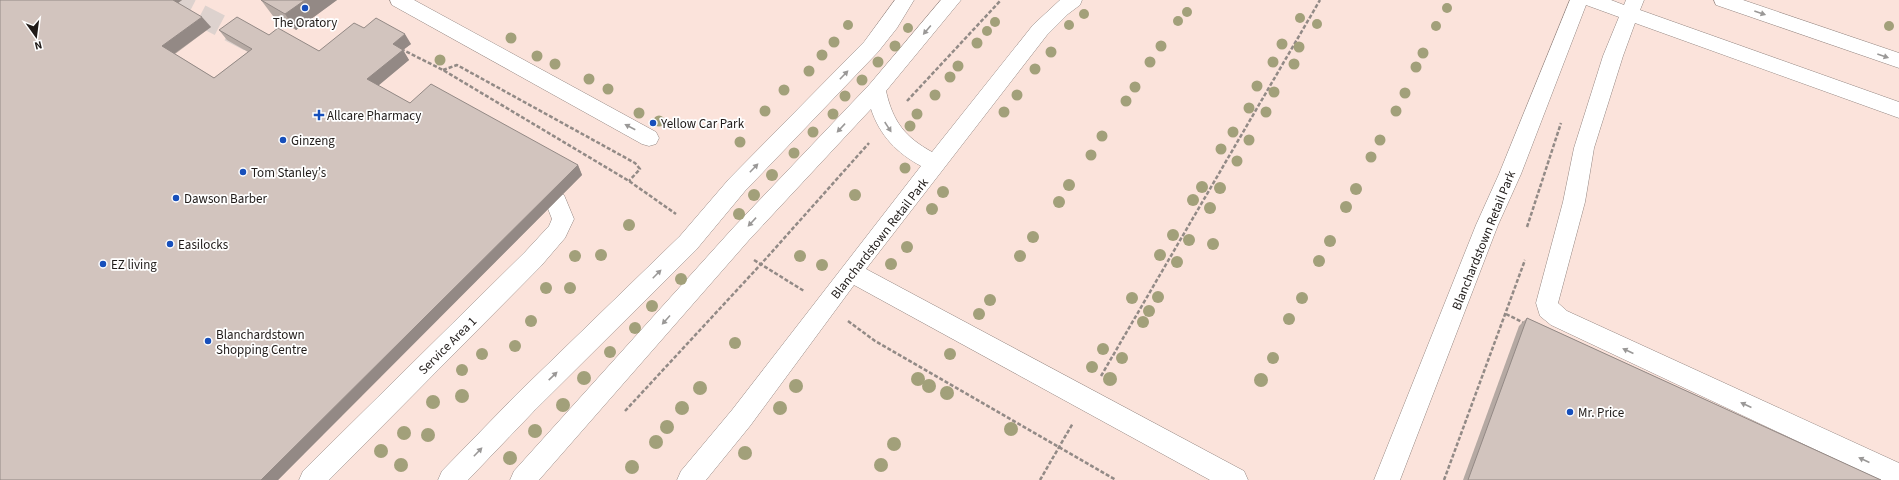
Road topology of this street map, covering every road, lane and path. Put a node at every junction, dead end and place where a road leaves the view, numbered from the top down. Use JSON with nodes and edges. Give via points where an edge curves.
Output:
{"nodes":[{"id":1,"x":399,"y":0,"type":"edge"},
{"id":2,"x":905,"y":0,"type":"edge"},
{"id":3,"x":952,"y":0,"type":"edge"},
{"id":4,"x":1001,"y":0,"type":"edge"},
{"id":5,"x":1073,"y":0,"type":"edge"},
{"id":6,"x":1320,"y":0,"type":"edge"},
{"id":7,"x":1579,"y":0,"type":"edge"},
{"id":8,"x":1591,"y":0,"type":"edge"},
{"id":9,"x":1723,"y":0,"type":"edge"},
{"id":10,"x":1633,"y":7,"type":"edge"},
{"id":11,"x":1899,"y":61,"type":"edge"},
{"id":12,"x":443,"y":70,"type":"dead end"},
{"id":13,"x":876,"y":90,"type":"junction"},
{"id":14,"x":1899,"y":110,"type":"edge"},
{"id":15,"x":886,"y":124,"type":"junction"},
{"id":16,"x":649,"y":138,"type":"dead end"},
{"id":17,"x":935,"y":164,"type":"junction"},
{"id":18,"x":629,"y":181,"type":"dead end"},
{"id":19,"x":556,"y":201,"type":"edge"},
{"id":20,"x":1525,"y":260,"type":"dead end"},
{"id":21,"x":852,"y":272,"type":"junction"},
{"id":22,"x":1087,"y":400,"type":"junction"},
{"id":23,"x":622,"y":415,"type":"dead end"},
{"id":24,"x":1899,"y":476,"type":"edge"},
{"id":25,"x":312,"y":480,"type":"edge"},
{"id":26,"x":451,"y":480,"type":"edge"},
{"id":27,"x":523,"y":480,"type":"edge"},
{"id":28,"x":690,"y":480,"type":"edge"},
{"id":29,"x":1040,"y":480,"type":"edge"},
{"id":30,"x":1235,"y":480,"type":"edge"},
{"id":31,"x":1387,"y":480,"type":"edge"},
{"id":32,"x":1444,"y":480,"type":"edge"}],
"edges":[{"from":16,"to":1,"type":"street","one_way":true},
{"from":26,"to":2,"type":"street","one_way":true,"via":[[525,403],[688,243],[737,185],[871,47]]},
{"from":3,"to":13,"type":"street","one_way":true},
{"from":4,"to":15,"type":"path"},
{"from":5,"to":17,"type":"street","name":"Blanchardstown Retail Park","via":[[1040,30]]},
{"from":6,"to":22,"type":"path"},
{"from":7,"to":31,"type":"street","name":"Blanchardstown Retail Park"},
{"from":8,"to":10,"type":"street"},
{"from":9,"to":11,"type":"street","one_way":true},
{"from":10,"to":14,"type":"street"},
{"from":24,"to":10,"type":"street","one_way":true,"via":[[1558,318],[1548,309],[1547,303],[1574,202],[1584,148],[1613,56]]},
{"from":12,"to":18,"type":"path","via":[[457,65],[635,162],[640,169]]},
{"from":13,"to":15,"type":"street"},
{"from":13,"to":27,"type":"street","one_way":true,"via":[[741,234]]},
{"from":15,"to":17,"type":"street","one_way":true,"via":[[897,140]]},
{"from":15,"to":23,"type":"path"},
{"from":17,"to":21,"type":"street","name":"Blanchardstown Retail Park"},
{"from":19,"to":25,"type":"street","name":"Service Area 1","via":[[563,219],[557,232]]},
{"from":20,"to":32,"type":"path"},
{"from":21,"to":22,"type":"street"},
{"from":21,"to":28,"type":"street","name":"Blanchardstown Retail Park","via":[[741,418]]},
{"from":22,"to":29,"type":"path"},
{"from":22,"to":30,"type":"street"}]}
